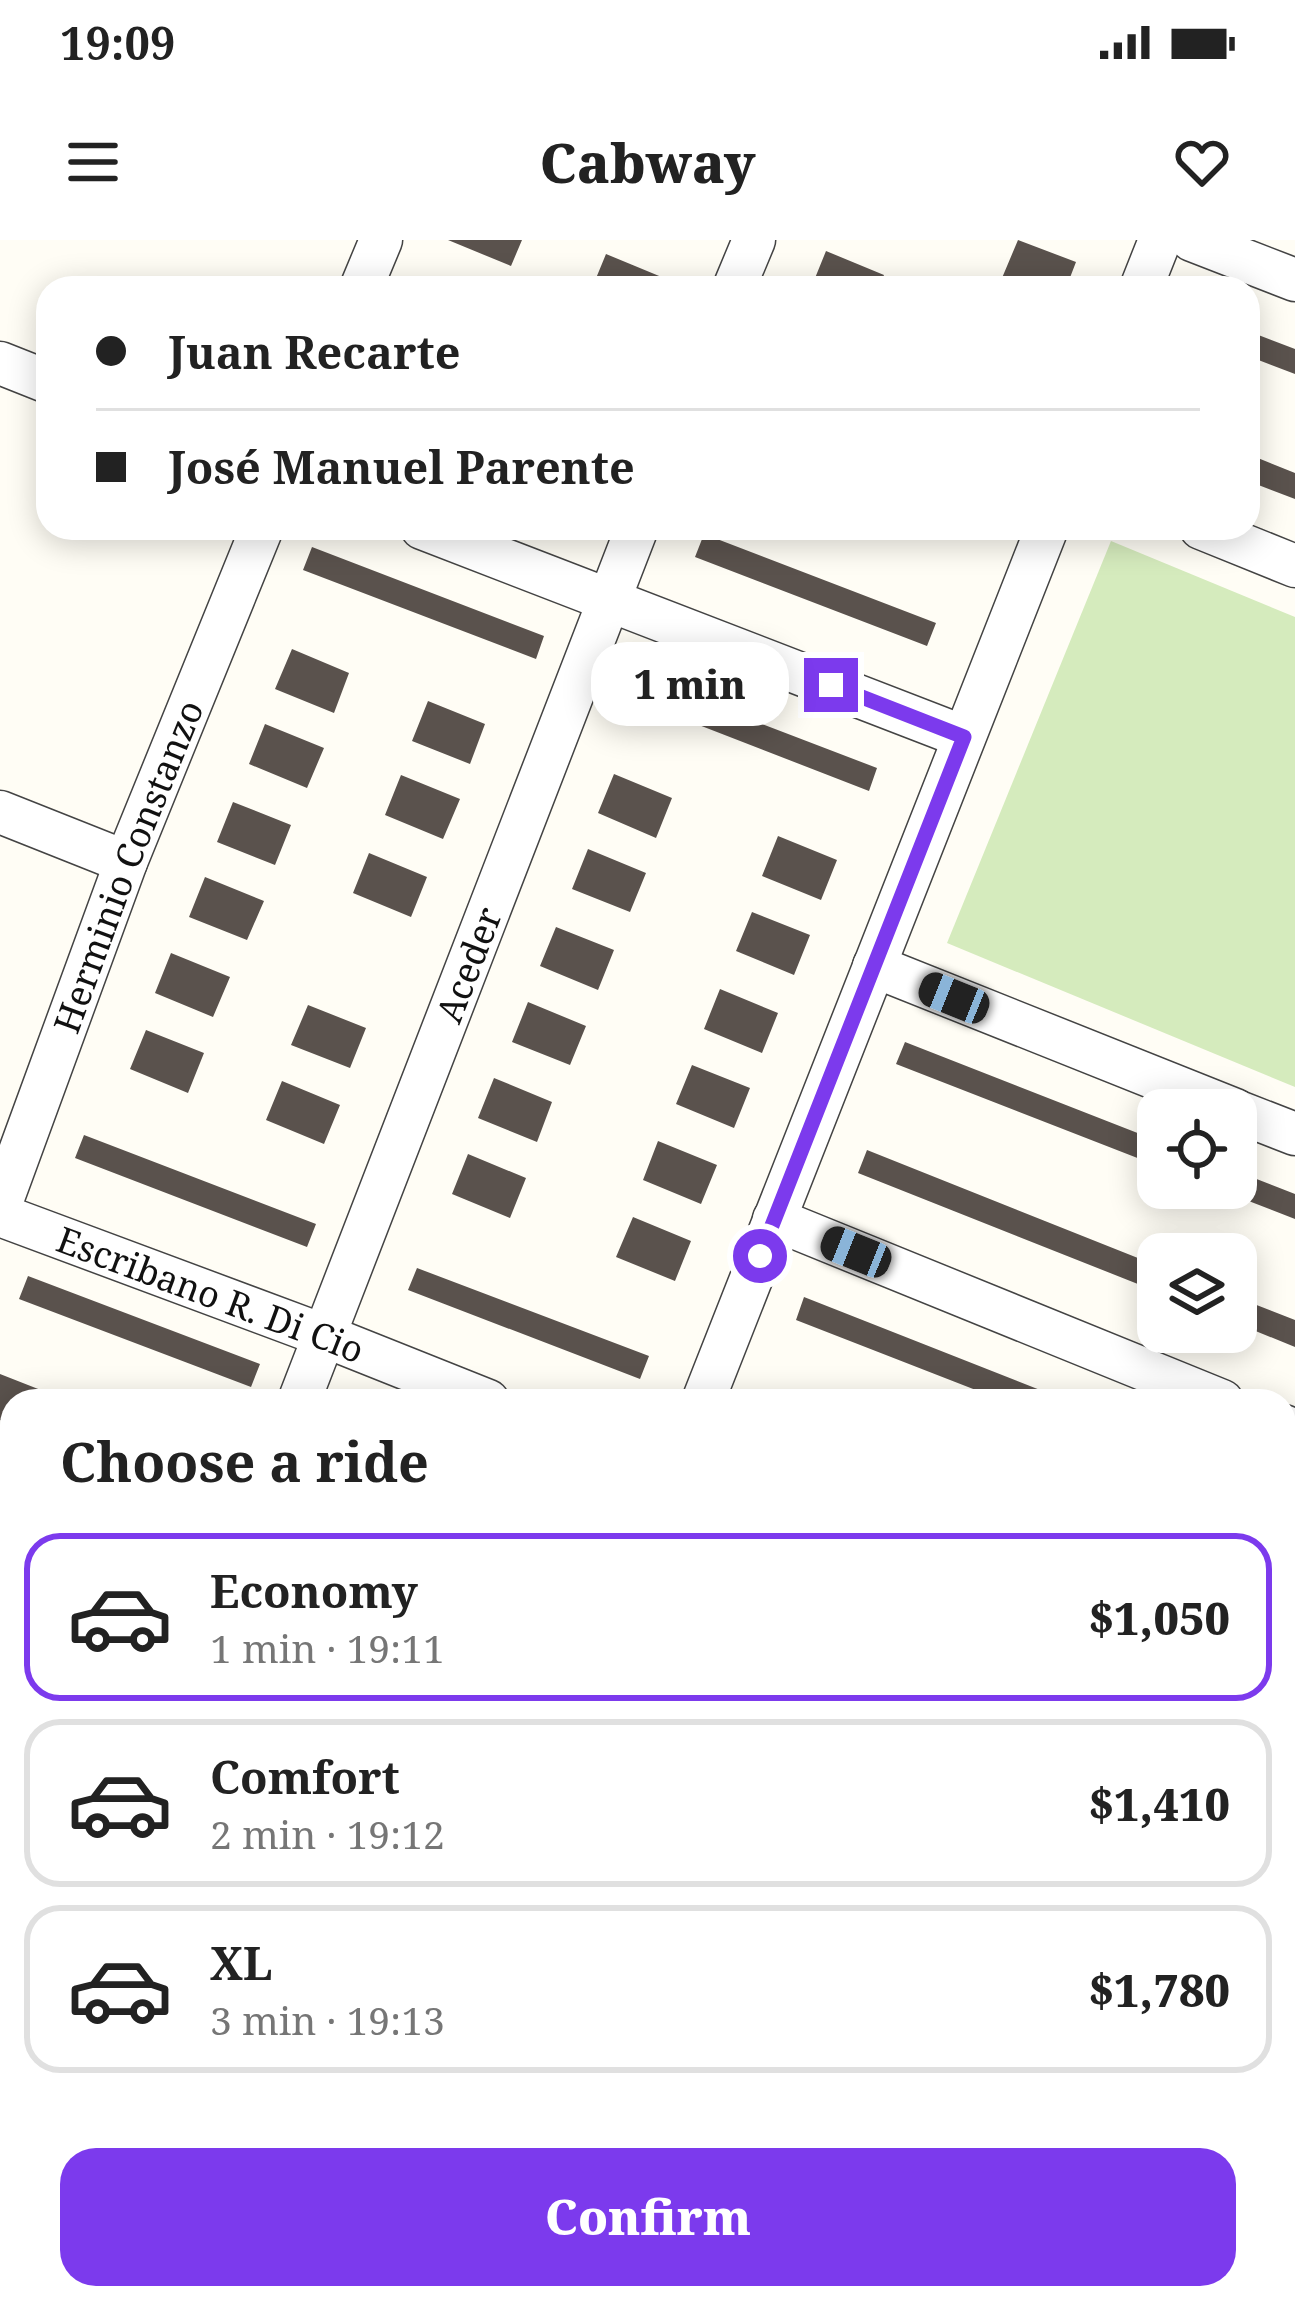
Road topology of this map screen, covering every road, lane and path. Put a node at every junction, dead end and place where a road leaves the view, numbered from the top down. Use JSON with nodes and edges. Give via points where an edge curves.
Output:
{"nodes":[{"id":1,"x":381,"y":240,"type":"edge"},
{"id":2,"x":754,"y":240,"type":"edge"},
{"id":3,"x":1160,"y":240,"type":"edge"},
{"id":4,"x":1192,"y":240,"type":"edge"},
{"id":5,"x":366,"y":276,"type":"edge"},
{"id":6,"x":739,"y":276,"type":"edge"},
{"id":7,"x":1146,"y":276,"type":"edge"},
{"id":8,"x":1295,"y":280,"type":"edge"},
{"id":9,"x":0,"y":363,"type":"edge"},
{"id":10,"x":36,"y":377,"type":"edge"},
{"id":11,"x":257,"y":540,"type":"edge"},
{"id":12,"x":454,"y":540,"type":"edge"},
{"id":13,"x":633,"y":540,"type":"edge"},
{"id":14,"x":1042,"y":540,"type":"edge"},
{"id":15,"x":1231,"y":540,"type":"edge"},
{"id":16,"x":1295,"y":566,"type":"edge"},
{"id":17,"x":609,"y":598,"type":"junction"},
{"id":18,"x":964,"y":737,"type":"junction"},
{"id":19,"x":0,"y":812,"type":"edge"},
{"id":20,"x":126,"y":862,"type":"junction"},
{"id":21,"x":874,"y":966,"type":"junction"},
{"id":22,"x":1182,"y":1089,"type":"edge"},
{"id":23,"x":1257,"y":1119,"type":"edge"},
{"id":24,"x":1295,"y":1134,"type":"edge"},
{"id":25,"x":0,"y":1210,"type":"edge"},
{"id":26,"x":774,"y":1220,"type":"junction"},
{"id":27,"x":325,"y":1336,"type":"junction"},
{"id":28,"x":304,"y":1389,"type":"edge"},
{"id":29,"x":458,"y":1389,"type":"edge"},
{"id":30,"x":708,"y":1389,"type":"edge"},
{"id":31,"x":1192,"y":1389,"type":"edge"}],
"edges":[{"from":1,"to":5,"type":"street"},
{"from":2,"to":6,"type":"street"},
{"from":3,"to":7,"type":"street"},
{"from":4,"to":8,"type":"street"},
{"from":9,"to":10,"type":"street"},
{"from":11,"to":20,"type":"street","name":"Herminio Constanzo"},
{"from":12,"to":17,"type":"street"},
{"from":13,"to":17,"type":"street","name":"Aceder"},
{"from":14,"to":18,"type":"street"},
{"from":15,"to":16,"type":"street"},
{"from":17,"to":18,"type":"street"},
{"from":17,"to":27,"type":"street","name":"Aceder"},
{"from":18,"to":21,"type":"street"},
{"from":19,"to":20,"type":"street"},
{"from":20,"to":25,"type":"street","name":"Herminio Constanzo"},
{"from":21,"to":22,"type":"street"},
{"from":21,"to":26,"type":"street"},
{"from":23,"to":24,"type":"street"},
{"from":25,"to":27,"type":"street","name":"Escribano R. Di Cio"},
{"from":26,"to":30,"type":"street"},
{"from":26,"to":31,"type":"street"},
{"from":27,"to":28,"type":"street","name":"Aceder"},
{"from":27,"to":29,"type":"street","name":"Escribano R. Di Cio"}]}
